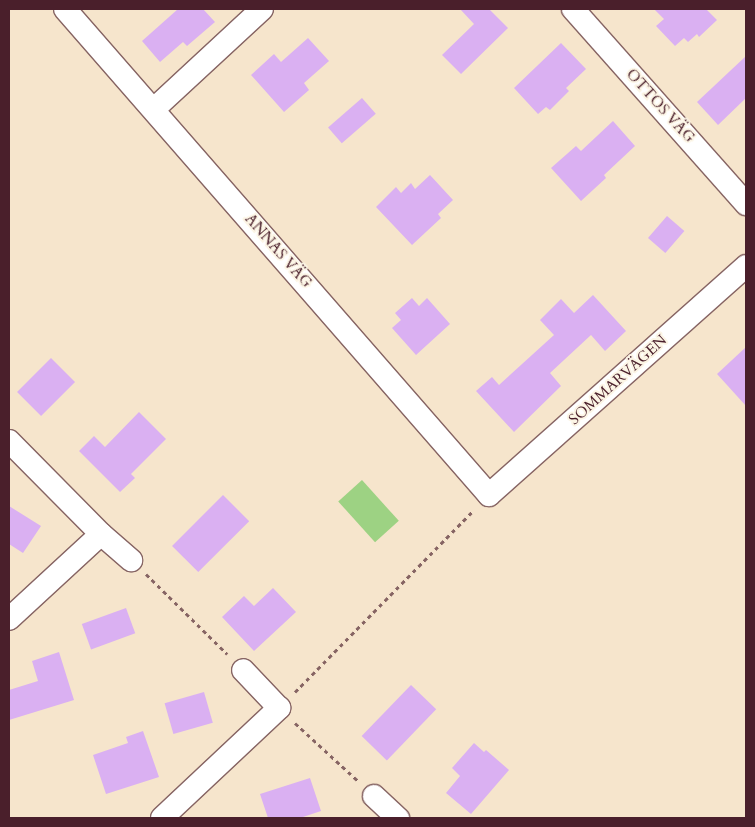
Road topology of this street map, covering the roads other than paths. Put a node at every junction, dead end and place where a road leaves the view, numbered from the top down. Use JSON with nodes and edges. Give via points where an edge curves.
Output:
{"nodes":[{"id":1,"x":66,"y":9,"type":"edge"},
{"id":2,"x":262,"y":9,"type":"edge"},
{"id":3,"x":573,"y":9,"type":"edge"},
{"id":4,"x":154,"y":109,"type":"junction"},
{"id":5,"x":746,"y":204,"type":"edge"},
{"id":6,"x":746,"y":266,"type":"edge"},
{"id":7,"x":9,"y":441,"type":"edge"},
{"id":8,"x":489,"y":495,"type":"joint"},
{"id":9,"x":102,"y":534,"type":"junction"},
{"id":10,"x":131,"y":560,"type":"road end"},
{"id":11,"x":10,"y":614,"type":"edge"},
{"id":12,"x":243,"y":670,"type":"road end"},
{"id":13,"x":374,"y":796,"type":"road end"},
{"id":14,"x":162,"y":818,"type":"edge"},
{"id":15,"x":398,"y":818,"type":"edge"}],
"edges":[{"from":1,"to":4,"type":"street","name":"ANNAS VÄG"},
{"from":2,"to":4,"type":"street"},
{"from":3,"to":5,"type":"street","name":"OTTOS VÄG"},
{"from":4,"to":8,"type":"street","name":"ANNAS VÄG"},
{"from":6,"to":8,"type":"street","name":"SOMMARVÄGEN"},
{"from":7,"to":9,"type":"street"},
{"from":9,"to":10,"type":"street"},
{"from":9,"to":11,"type":"street"},
{"from":12,"to":14,"type":"street","via":[[279,708]]},
{"from":13,"to":15,"type":"street"}]}
